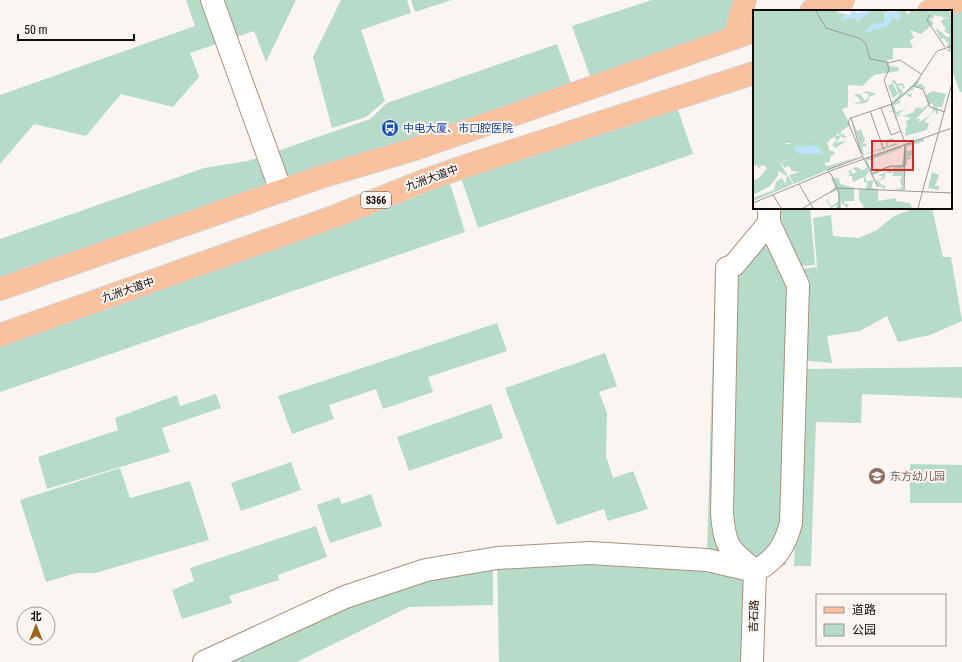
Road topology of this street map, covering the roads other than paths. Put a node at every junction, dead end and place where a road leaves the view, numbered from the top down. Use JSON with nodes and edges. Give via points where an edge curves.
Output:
{"nodes":[{"id":1,"x":212,"y":0,"type":"edge"},
{"id":2,"x":745,"y":0,"type":"edge"},
{"id":3,"x":960,"y":0,"type":"edge"},
{"id":4,"x":832,"y":1,"type":"edge"},
{"id":5,"x":813,"y":10,"type":"edge"},
{"id":6,"x":932,"y":10,"type":"edge"},
{"id":7,"x":744,"y":34,"type":"edge"},
{"id":8,"x":753,"y":73,"type":"edge"},
{"id":9,"x":281,"y":191,"type":"junction"},
{"id":10,"x":769,"y":216,"type":"edge"},
{"id":11,"x":0,"y":289,"type":"edge"},
{"id":12,"x":0,"y":335,"type":"edge"},
{"id":13,"x":755,"y":571,"type":"junction"},
{"id":14,"x":204,"y":662,"type":"edge"},
{"id":15,"x":752,"y":662,"type":"edge"}],
"edges":[{"from":1,"to":9,"type":"street"},
{"from":2,"to":7,"type":"main road"},
{"from":3,"to":6,"type":"main road"},
{"from":4,"to":5,"type":"main road"},
{"from":7,"to":9,"type":"main road","via":[[415,149]]},
{"from":8,"to":12,"type":"main road","name":"九洲大道中","number":"S366","via":[[460,168],[336,216]]},
{"from":9,"to":11,"type":"main road"},
{"from":10,"to":13,"type":"street","via":[[798,286],[791,523],[788,534],[772,561]]},
{"from":10,"to":13,"type":"street","via":[[734,265],[727,268],[722,505],[724,533],[728,546],[735,555]]},
{"from":13,"to":14,"type":"street","via":[[707,560],[590,553],[497,558],[426,570],[345,596]]},
{"from":13,"to":15,"type":"street","name":"吉石路"}]}
